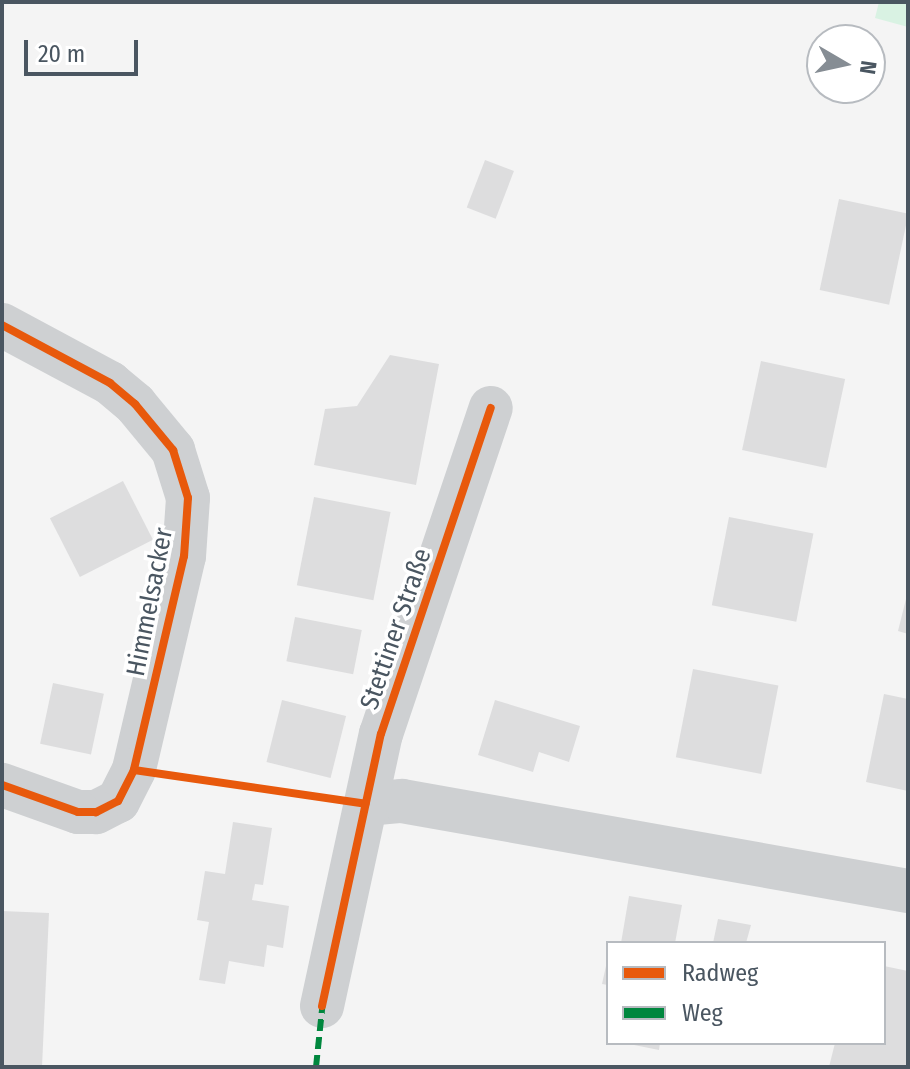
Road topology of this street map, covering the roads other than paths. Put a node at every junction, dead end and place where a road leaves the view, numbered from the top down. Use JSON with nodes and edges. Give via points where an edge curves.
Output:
{"nodes":[{"id":1,"x":2,"y":325,"type":"edge"},
{"id":2,"x":491,"y":408,"type":"dead end"},
{"id":3,"x":2,"y":785,"type":"edge"},
{"id":4,"x":366,"y":804,"type":"junction"},
{"id":5,"x":908,"y":891,"type":"edge"},
{"id":6,"x":322,"y":1006,"type":"dead end"}],
"edges":[{"from":1,"to":3,"type":"street","name":"Himmelsacker","via":[[110,383],[135,404],[173,450],[188,498],[184,556],[134,770],[118,801],[96,812],[78,812]]},
{"from":2,"to":4,"type":"street","name":"Stettiner Straße","via":[[381,734]]},
{"from":4,"to":5,"type":"street","via":[[402,801]]},
{"from":4,"to":6,"type":"street","name":"Stettiner Straße"}]}
